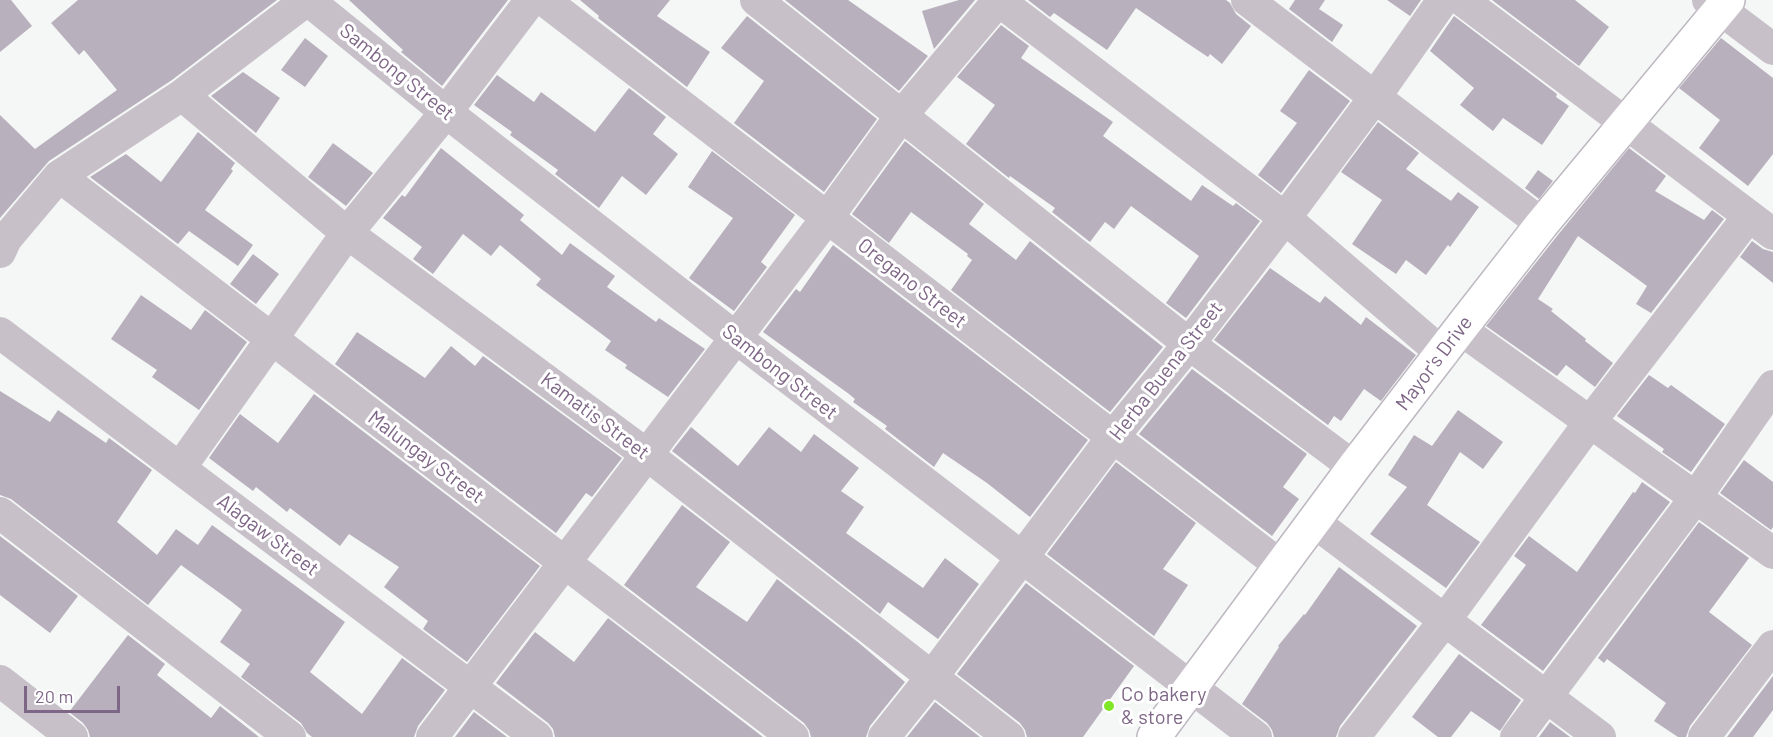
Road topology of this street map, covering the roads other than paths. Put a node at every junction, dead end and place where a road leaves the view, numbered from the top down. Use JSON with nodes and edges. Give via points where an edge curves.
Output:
{"nodes":[{"id":1,"x":308,"y":0,"type":"edge"},
{"id":2,"x":531,"y":0,"type":"edge"},
{"id":3,"x":544,"y":0,"type":"edge"},
{"id":4,"x":756,"y":0,"type":"edge"},
{"id":5,"x":998,"y":0,"type":"edge"},
{"id":6,"x":1247,"y":0,"type":"edge"},
{"id":7,"x":1443,"y":0,"type":"edge"},
{"id":8,"x":1462,"y":0,"type":"edge"},
{"id":9,"x":1719,"y":3,"type":"edge"},
{"id":10,"x":1773,"y":49,"type":"edge"},
{"id":11,"x":182,"y":95,"type":"junction"},
{"id":12,"x":1375,"y":97,"type":"junction"},
{"id":13,"x":446,"y":112,"type":"junction"},
{"id":14,"x":901,"y":116,"type":"junction"},
{"id":15,"x":1626,"y":123,"type":"junction"},
{"id":16,"x":59,"y":176,"type":"junction"},
{"id":17,"x":826,"y":218,"type":"junction"},
{"id":18,"x":1284,"y":218,"type":"junction"},
{"id":19,"x":1542,"y":224,"type":"junction"},
{"id":20,"x":1761,"y":225,"type":"edge"},
{"id":21,"x":347,"y":232,"type":"junction"},
{"id":22,"x":0,"y":252,"type":"edge"},
{"id":23,"x":0,"y":333,"type":"edge"},
{"id":24,"x":735,"y":337,"type":"junction"},
{"id":25,"x":271,"y":338,"type":"junction"},
{"id":26,"x":1452,"y":342,"type":"junction"},
{"id":27,"x":1189,"y":344,"type":"junction"},
{"id":28,"x":1773,"y":386,"type":"edge"},
{"id":29,"x":1590,"y":422,"type":"junction"},
{"id":30,"x":1112,"y":438,"type":"junction"},
{"id":31,"x":646,"y":454,"type":"junction"},
{"id":32,"x":1354,"y":467,"type":"junction"},
{"id":33,"x":180,"y":468,"type":"junction"},
{"id":34,"x":1696,"y":497,"type":"junction"},
{"id":35,"x":0,"y":513,"type":"edge"},
{"id":36,"x":1314,"y":522,"type":"junction"},
{"id":37,"x":1773,"y":553,"type":"edge"},
{"id":38,"x":1021,"y":557,"type":"junction"},
{"id":39,"x":566,"y":563,"type":"junction"},
{"id":40,"x":1281,"y":566,"type":"junction"},
{"id":41,"x":1445,"y":620,"type":"junction"},
{"id":42,"x":1773,"y":646,"type":"edge"},
{"id":43,"x":932,"y":677,"type":"junction"},
{"id":44,"x":0,"y":681,"type":"edge"},
{"id":45,"x":470,"y":687,"type":"junction"},
{"id":46,"x":1193,"y":687,"type":"junction"},
{"id":47,"x":1546,"y":697,"type":"junction"},
{"id":48,"x":72,"y":737,"type":"edge"},
{"id":49,"x":290,"y":737,"type":"edge"},
{"id":50,"x":432,"y":737,"type":"edge"},
{"id":51,"x":537,"y":737,"type":"edge"},
{"id":52,"x":793,"y":737,"type":"edge"},
{"id":53,"x":884,"y":737,"type":"edge"},
{"id":54,"x":1008,"y":737,"type":"edge"},
{"id":55,"x":1154,"y":737,"type":"edge"},
{"id":56,"x":1256,"y":737,"type":"edge"},
{"id":57,"x":1354,"y":737,"type":"edge"},
{"id":58,"x":1516,"y":737,"type":"edge"},
{"id":59,"x":1600,"y":737,"type":"edge"},
{"id":60,"x":1704,"y":737,"type":"edge"}],
"edges":[{"from":1,"to":11,"type":"street"},
{"from":1,"to":13,"type":"street","name":"Sambong Street"},
{"from":2,"to":13,"type":"street"},
{"from":3,"to":17,"type":"street","name":"Oregano Street"},
{"from":4,"to":14,"type":"street"},
{"from":5,"to":14,"type":"street"},
{"from":5,"to":18,"type":"street"},
{"from":6,"to":12,"type":"street"},
{"from":7,"to":12,"type":"street","name":"Herba Buena Street"},
{"from":8,"to":15,"type":"street"},
{"from":9,"to":10,"type":"street"},
{"from":9,"to":15,"type":"street","name":"Mayor's Drive"},
{"from":11,"to":16,"type":"street"},
{"from":11,"to":21,"type":"street","name":"Kamatis Street"},
{"from":12,"to":18,"type":"street","name":"Herba Buena Street"},
{"from":12,"to":19,"type":"street"},
{"from":13,"to":21,"type":"street"},
{"from":13,"to":24,"type":"street","name":"Sambong Street"},
{"from":14,"to":17,"type":"street"},
{"from":14,"to":27,"type":"street"},
{"from":15,"to":19,"type":"street","name":"Mayor's Drive"},
{"from":15,"to":20,"type":"street"},
{"from":16,"to":22,"type":"street","via":[[6,239]]},
{"from":16,"to":25,"type":"street","name":"Malungay Street"},
{"from":17,"to":24,"type":"street"},
{"from":17,"to":30,"type":"street","name":"Oregano Street"},
{"from":18,"to":26,"type":"street"},
{"from":18,"to":27,"type":"street","name":"Herba Buena Street"},
{"from":19,"to":26,"type":"street","name":"Mayor's Drive"},
{"from":20,"to":29,"type":"street"},
{"from":21,"to":25,"type":"street"},
{"from":21,"to":31,"type":"street","name":"Kamatis Street"},
{"from":23,"to":33,"type":"street","name":"Alagaw Street"},
{"from":24,"to":31,"type":"street"},
{"from":24,"to":38,"type":"street","name":"Sambong Street"},
{"from":25,"to":33,"type":"street"},
{"from":25,"to":39,"type":"street","name":"Malungay Street"},
{"from":26,"to":29,"type":"street"},
{"from":26,"to":32,"type":"street","name":"Mayor's Drive"},
{"from":27,"to":30,"type":"street","name":"Herba Buena Street"},
{"from":27,"to":32,"type":"street"},
{"from":28,"to":34,"type":"street"},
{"from":29,"to":34,"type":"street"},
{"from":29,"to":41,"type":"street"},
{"from":30,"to":38,"type":"street","name":"Herba Buena Street"},
{"from":30,"to":40,"type":"street","name":"Oregano Street"},
{"from":31,"to":39,"type":"street"},
{"from":31,"to":43,"type":"street","name":"Kamatis Street"},
{"from":32,"to":36,"type":"street","name":"Mayor's Drive"},
{"from":33,"to":45,"type":"street","name":"Alagaw Street"},
{"from":34,"to":37,"type":"street"},
{"from":34,"to":47,"type":"street"},
{"from":35,"to":49,"type":"street"},
{"from":36,"to":40,"type":"street","name":"Mayor's Drive"},
{"from":36,"to":41,"type":"street"},
{"from":38,"to":43,"type":"street","name":"Herba Buena Street"},
{"from":38,"to":46,"type":"street","name":"Sambong Street"},
{"from":39,"to":45,"type":"street"},
{"from":39,"to":52,"type":"street","name":"Malungay Street"},
{"from":40,"to":46,"type":"street","name":"Mayor's Drive"},
{"from":41,"to":47,"type":"street"},
{"from":41,"to":57,"type":"street"},
{"from":42,"to":60,"type":"street"},
{"from":43,"to":53,"type":"street","name":"Herba Buena Street"},
{"from":43,"to":54,"type":"street","name":"Kamatis Street"},
{"from":44,"to":48,"type":"street"},
{"from":45,"to":50,"type":"street"},
{"from":45,"to":51,"type":"street","name":"Alagaw Street"},
{"from":46,"to":55,"type":"street","name":"Mayor's Drive"},
{"from":46,"to":56,"type":"street","name":"Sambong Street"},
{"from":47,"to":58,"type":"street"},
{"from":47,"to":59,"type":"street"}]}
